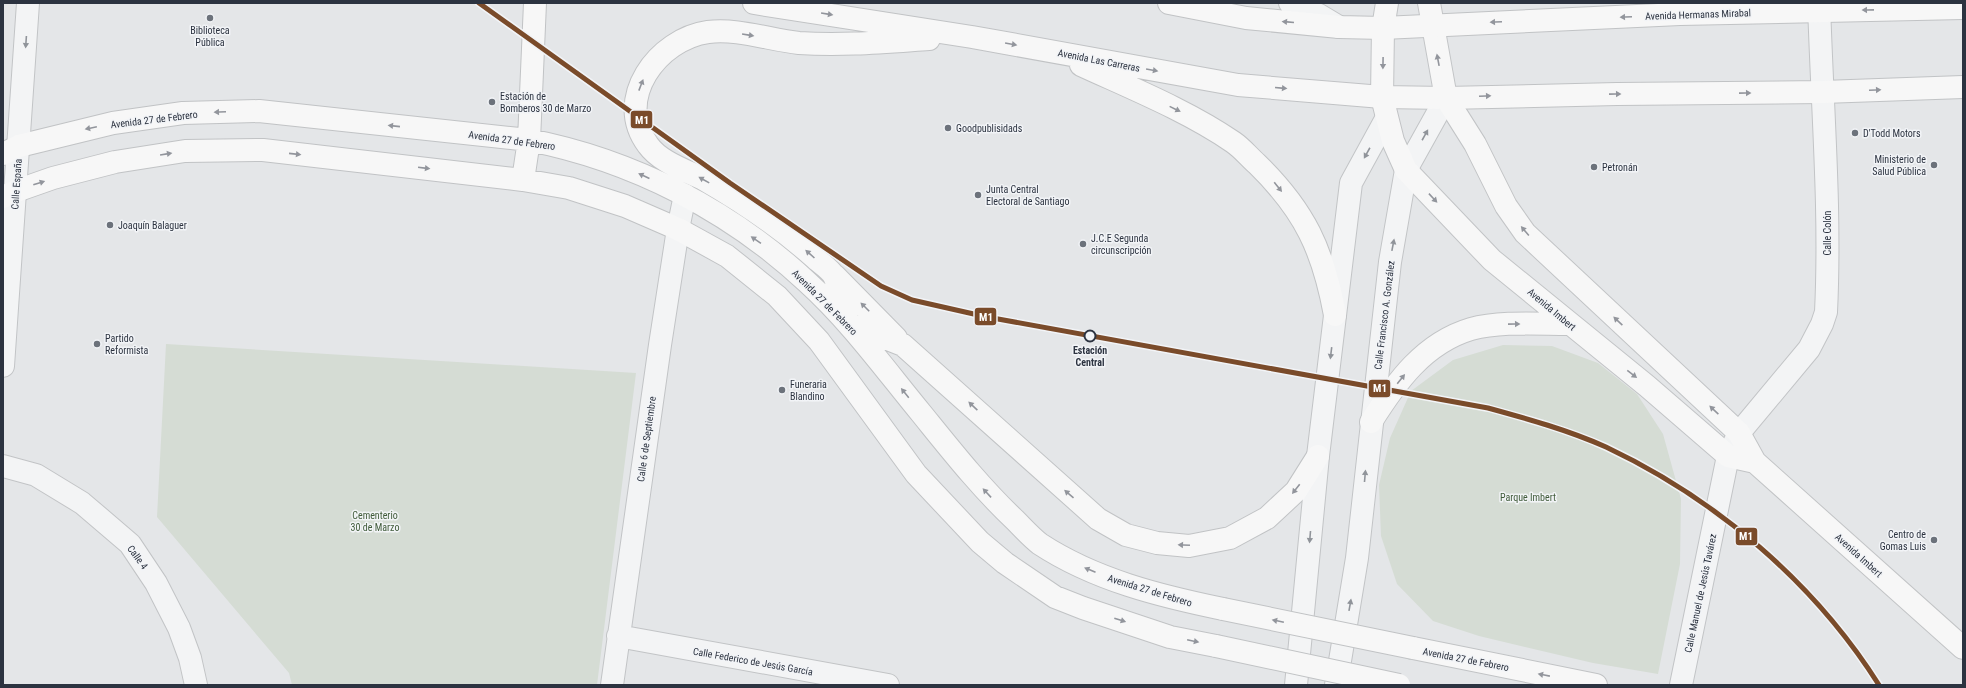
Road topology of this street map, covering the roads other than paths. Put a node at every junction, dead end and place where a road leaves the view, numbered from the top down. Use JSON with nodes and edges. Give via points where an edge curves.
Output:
{"nodes":[{"id":1,"x":28,"y":3,"type":"edge"},
{"id":2,"x":1169,"y":3,"type":"edge"},
{"id":3,"x":1290,"y":3,"type":"edge"},
{"id":4,"x":1387,"y":3,"type":"edge"},
{"id":5,"x":1429,"y":3,"type":"edge"},
{"id":6,"x":765,"y":4,"type":"edge"},
{"id":7,"x":534,"y":7,"type":"edge"},
{"id":8,"x":1819,"y":7,"type":"edge"},
{"id":9,"x":1963,"y":8,"type":"edge"},
{"id":10,"x":1680,"y":9,"type":"edge"},
{"id":11,"x":1432,"y":26,"type":"junction"},
{"id":12,"x":1339,"y":27,"type":"junction"},
{"id":13,"x":1383,"y":28,"type":"junction"},
{"id":14,"x":972,"y":37,"type":"junction"},
{"id":15,"x":834,"y":45,"type":"junction"},
{"id":16,"x":1051,"y":50,"type":"junction"},
{"id":17,"x":1963,"y":87,"type":"edge"},
{"id":18,"x":1823,"y":92,"type":"junction"},
{"id":19,"x":1382,"y":97,"type":"junction"},
{"id":20,"x":1446,"y":98,"type":"junction"},
{"id":21,"x":1386,"y":119,"type":"junction"},
{"id":22,"x":529,"y":140,"type":"junction"},
{"id":23,"x":11,"y":150,"type":"edge"},
{"id":24,"x":1406,"y":170,"type":"junction"},
{"id":25,"x":523,"y":180,"type":"junction"},
{"id":26,"x":10,"y":194,"type":"edge"},
{"id":27,"x":685,"y":195,"type":"junction"},
{"id":28,"x":678,"y":229,"type":"junction"},
{"id":29,"x":833,"y":274,"type":"junction"},
{"id":30,"x":1335,"y":315,"type":"junction"},
{"id":31,"x":848,"y":322,"type":"junction"},
{"id":32,"x":1568,"y":324,"type":"junction"},
{"id":33,"x":819,"y":341,"type":"junction"},
{"id":34,"x":903,"y":345,"type":"junction"},
{"id":35,"x":3,"y":366,"type":"edge"},
{"id":36,"x":1371,"y":422,"type":"junction"},
{"id":37,"x":1739,"y":433,"type":"junction"},
{"id":38,"x":1318,"y":456,"type":"junction"},
{"id":39,"x":1728,"y":456,"type":"junction"},
{"id":40,"x":1755,"y":462,"type":"junction"},
{"id":41,"x":3,"y":466,"type":"edge"},
{"id":42,"x":618,"y":636,"type":"junction"},
{"id":43,"x":1963,"y":648,"type":"edge"},
{"id":44,"x":196,"y":685,"type":"edge"},
{"id":45,"x":612,"y":685,"type":"edge"},
{"id":46,"x":888,"y":685,"type":"edge"},
{"id":47,"x":1296,"y":685,"type":"edge"},
{"id":48,"x":1336,"y":685,"type":"edge"},
{"id":49,"x":1399,"y":685,"type":"edge"},
{"id":50,"x":1596,"y":685,"type":"edge"},
{"id":51,"x":1681,"y":685,"type":"edge"}],
"edges":[{"from":1,"to":23,"type":"street","name":"Calle España","one_way":true},
{"from":12,"to":2,"type":"main road","one_way":true,"via":[[1246,18]]},
{"from":3,"to":12,"type":"street","via":[[1320,15]]},
{"from":4,"to":13,"type":"main road","name":"Avenida Imbert"},
{"from":5,"to":11,"type":"main road"},
{"from":6,"to":14,"type":"main road","name":"Avenida Las Carreras","one_way":true},
{"from":6,"to":15,"type":"main road"},
{"from":7,"to":22,"type":"main road"},
{"from":9,"to":8,"type":"main road","name":"Avenida Hermanas Mirabal","one_way":true},
{"from":8,"to":10,"type":"main road","name":"Avenida Hermanas Mirabal"},
{"from":8,"to":18,"type":"street","name":"Calle Colón"},
{"from":10,"to":11,"type":"main road","name":"Avenida Hermanas Mirabal","one_way":true},
{"from":11,"to":13,"type":"main road"},
{"from":20,"to":11,"type":"main road","one_way":true},
{"from":12,"to":13,"type":"main road"},
{"from":13,"to":19,"type":"main road","name":"Avenida Imbert","one_way":true},
{"from":14,"to":15,"type":"main road"},
{"from":14,"to":16,"type":"main road","name":"Avenida Las Carreras","one_way":true},
{"from":29,"to":15,"type":"main road","one_way":true,"via":[[796,241],[748,205],[666,160],[648,146],[638,129],[636,110],[646,72],[661,54],[682,39],[708,32]]},
{"from":16,"to":19,"type":"main road","name":"Avenida Las Carreras","one_way":true,"via":[[1238,85]]},
{"from":16,"to":30,"type":"main road","one_way":true,"via":[[1197,120],[1234,142],[1268,175],[1302,216],[1329,280]]},
{"from":18,"to":17,"type":"main road","one_way":true},
{"from":20,"to":18,"type":"main road","one_way":true},
{"from":18,"to":37,"type":"street","name":"Calle Colón","via":[[1827,218],[1826,312],[1809,348]]},
{"from":19,"to":20,"type":"main road","name":"Avenida Las Carreras"},
{"from":19,"to":21,"type":"main road","name":"Avenida Imbert"},
{"from":24,"to":20,"type":"street","name":"Calle Francisco A. González","one_way":true},
{"from":37,"to":20,"type":"main road","name":"Avenida Imbert","one_way":true,"via":[[1525,233],[1506,206],[1475,144]]},
{"from":21,"to":24,"type":"main road","name":"Avenida Imbert"},
{"from":21,"to":30,"type":"street","one_way":true,"via":[[1351,183]]},
{"from":22,"to":23,"type":"main road","name":"Avenida 27 de Febrero","one_way":true,"via":[[259,111],[183,113],[113,124]]},
{"from":22,"to":25,"type":"main road"},
{"from":27,"to":22,"type":"main road","name":"Avenida 27 de Febrero","one_way":true,"via":[[625,167],[560,146]]},
{"from":23,"to":26,"type":"street","name":"Calle España"},
{"from":24,"to":32,"type":"main road","name":"Avenida Imbert","one_way":true,"via":[[1492,260]]},
{"from":36,"to":24,"type":"street","name":"Calle Francisco A. González","one_way":true,"via":[[1390,262]]},
{"from":26,"to":25,"type":"main road","one_way":true,"via":[[115,162],[185,150],[263,150]]},
{"from":25,"to":28,"type":"main road","via":[[568,188],[625,206]]},
{"from":26,"to":35,"type":"street","name":"Calle España"},
{"from":27,"to":28,"type":"street","name":"Calle 6 de Septiembre"},
{"from":31,"to":27,"type":"main road","name":"Avenida 27 de Febrero","one_way":true,"via":[[807,281],[764,245]]},
{"from":28,"to":33,"type":"main road","via":[[727,256],[777,296]]},
{"from":28,"to":42,"type":"street","name":"Calle 6 de Septiembre"},
{"from":29,"to":31,"type":"main road"},
{"from":34,"to":29,"type":"main road","one_way":true},
{"from":30,"to":38,"type":"street","one_way":true},
{"from":31,"to":33,"type":"main road"},
{"from":31,"to":34,"type":"main road"},
{"from":50,"to":31,"type":"main road","name":"Avenida 27 de Febrero","one_way":true,"bridge":true,"via":[[1180,600],[1122,583],[1071,562],[1038,542],[986,493]]},
{"from":36,"to":32,"type":"main road","one_way":true,"via":[[1390,392],[1414,363],[1441,341],[1472,329],[1506,324]]},
{"from":32,"to":39,"type":"main road","name":"Avenida Imbert","one_way":true,"via":[[1647,386]]},
{"from":33,"to":49,"type":"main road","one_way":true,"bridge":true,"via":[[916,474],[980,542],[1004,563],[1055,597],[1170,636]]},
{"from":38,"to":34,"type":"main road","one_way":true,"via":[[1296,491],[1266,518],[1230,538],[1189,546],[1157,543],[1126,535],[1098,519]]},
{"from":48,"to":36,"type":"street","name":"Calle Francisco A. González","one_way":true,"via":[[1358,558]]},
{"from":37,"to":39,"type":"street","name":"Calle Manuel de Jesús Tavárez"},
{"from":37,"to":40,"type":"main road","name":"Avenida Imbert"},
{"from":38,"to":47,"type":"street","one_way":true},
{"from":39,"to":40,"type":"main road","name":"Avenida Imbert"},
{"from":39,"to":51,"type":"street","name":"Calle Manuel de Jesús Tavárez"},
{"from":40,"to":43,"type":"main road","name":"Avenida Imbert"},
{"from":41,"to":44,"type":"street","name":"Calle 4","via":[[36,475],[56,487],[82,503],[130,544],[156,582],[179,628]]},
{"from":42,"to":45,"type":"street","name":"Calle 6 de Septiembre"},
{"from":42,"to":46,"type":"street","name":"Calle Federico de Jesús García"}]}
